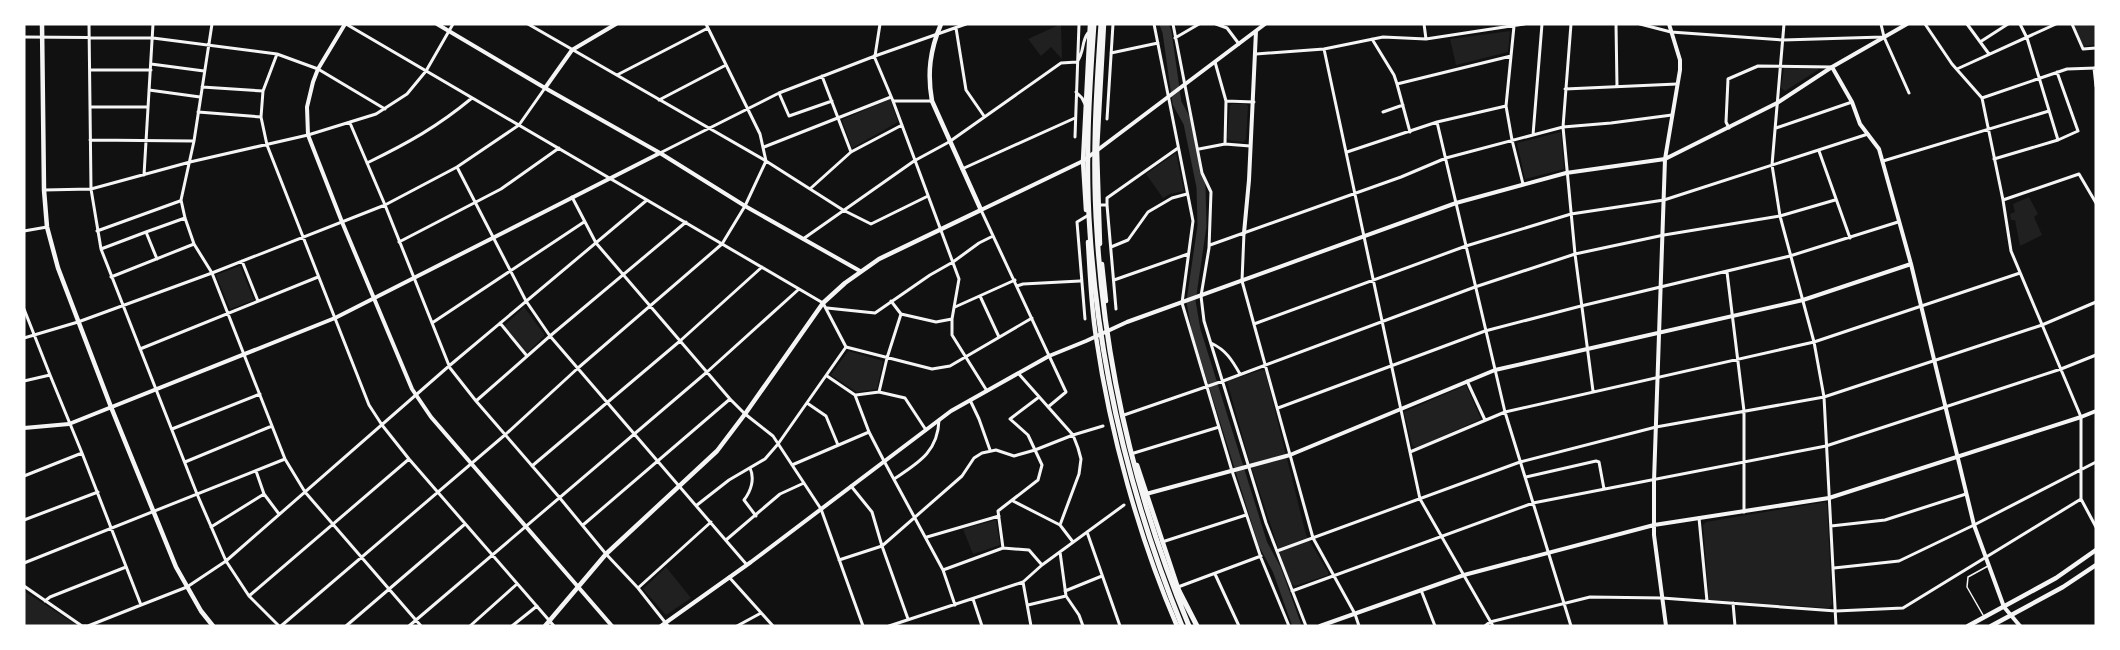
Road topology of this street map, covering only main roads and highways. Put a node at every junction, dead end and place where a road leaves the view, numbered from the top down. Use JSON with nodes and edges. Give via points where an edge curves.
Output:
{"nodes":[{"id":1,"x":42,"y":24,"type":"edge"},
{"id":2,"x":941,"y":24,"type":"edge"},
{"id":3,"x":1092,"y":24,"type":"edge"},
{"id":4,"x":1103,"y":24,"type":"edge"},
{"id":5,"x":2096,"y":550,"type":"edge"},
{"id":6,"x":2096,"y":564,"type":"edge"},
{"id":7,"x":1168,"y":572,"type":"junction"},
{"id":8,"x":213,"y":626,"type":"edge"},
{"id":9,"x":545,"y":626,"type":"edge"},
{"id":10,"x":1179,"y":626,"type":"edge"},
{"id":11,"x":1189,"y":626,"type":"edge"},
{"id":12,"x":1196,"y":626,"type":"edge"},
{"id":13,"x":1968,"y":626,"type":"edge"},
{"id":14,"x":1991,"y":626,"type":"edge"}],
"edges":[{"from":1,"to":8,"type":"main road","via":[[44,190],[47,227],[58,268],[186,587]]},
{"from":2,"to":9,"type":"main road","via":[[928,69],[928,83],[949,142],[981,210],[879,259],[824,305],[717,451],[606,554]]},
{"from":3,"to":10,"type":"highway","via":[[1088,185],[1100,324],[1123,451]]},
{"from":3,"to":10,"type":"main road","via":[[1083,161],[1096,337],[1127,480],[1158,577]]},
{"from":4,"to":7,"type":"highway","via":[[1095,134],[1100,277],[1111,360],[1130,449]]},
{"from":4,"to":12,"type":"main road","via":[[1097,150],[1100,248],[1109,330],[1124,415],[1146,494],[1178,588]]},
{"from":5,"to":13,"type":"main road","via":[[2056,578]]},
{"from":6,"to":14,"type":"main road","via":[[2063,587]]},
{"from":7,"to":11,"type":"highway"},
{"from":7,"to":12,"type":"highway"}]}
